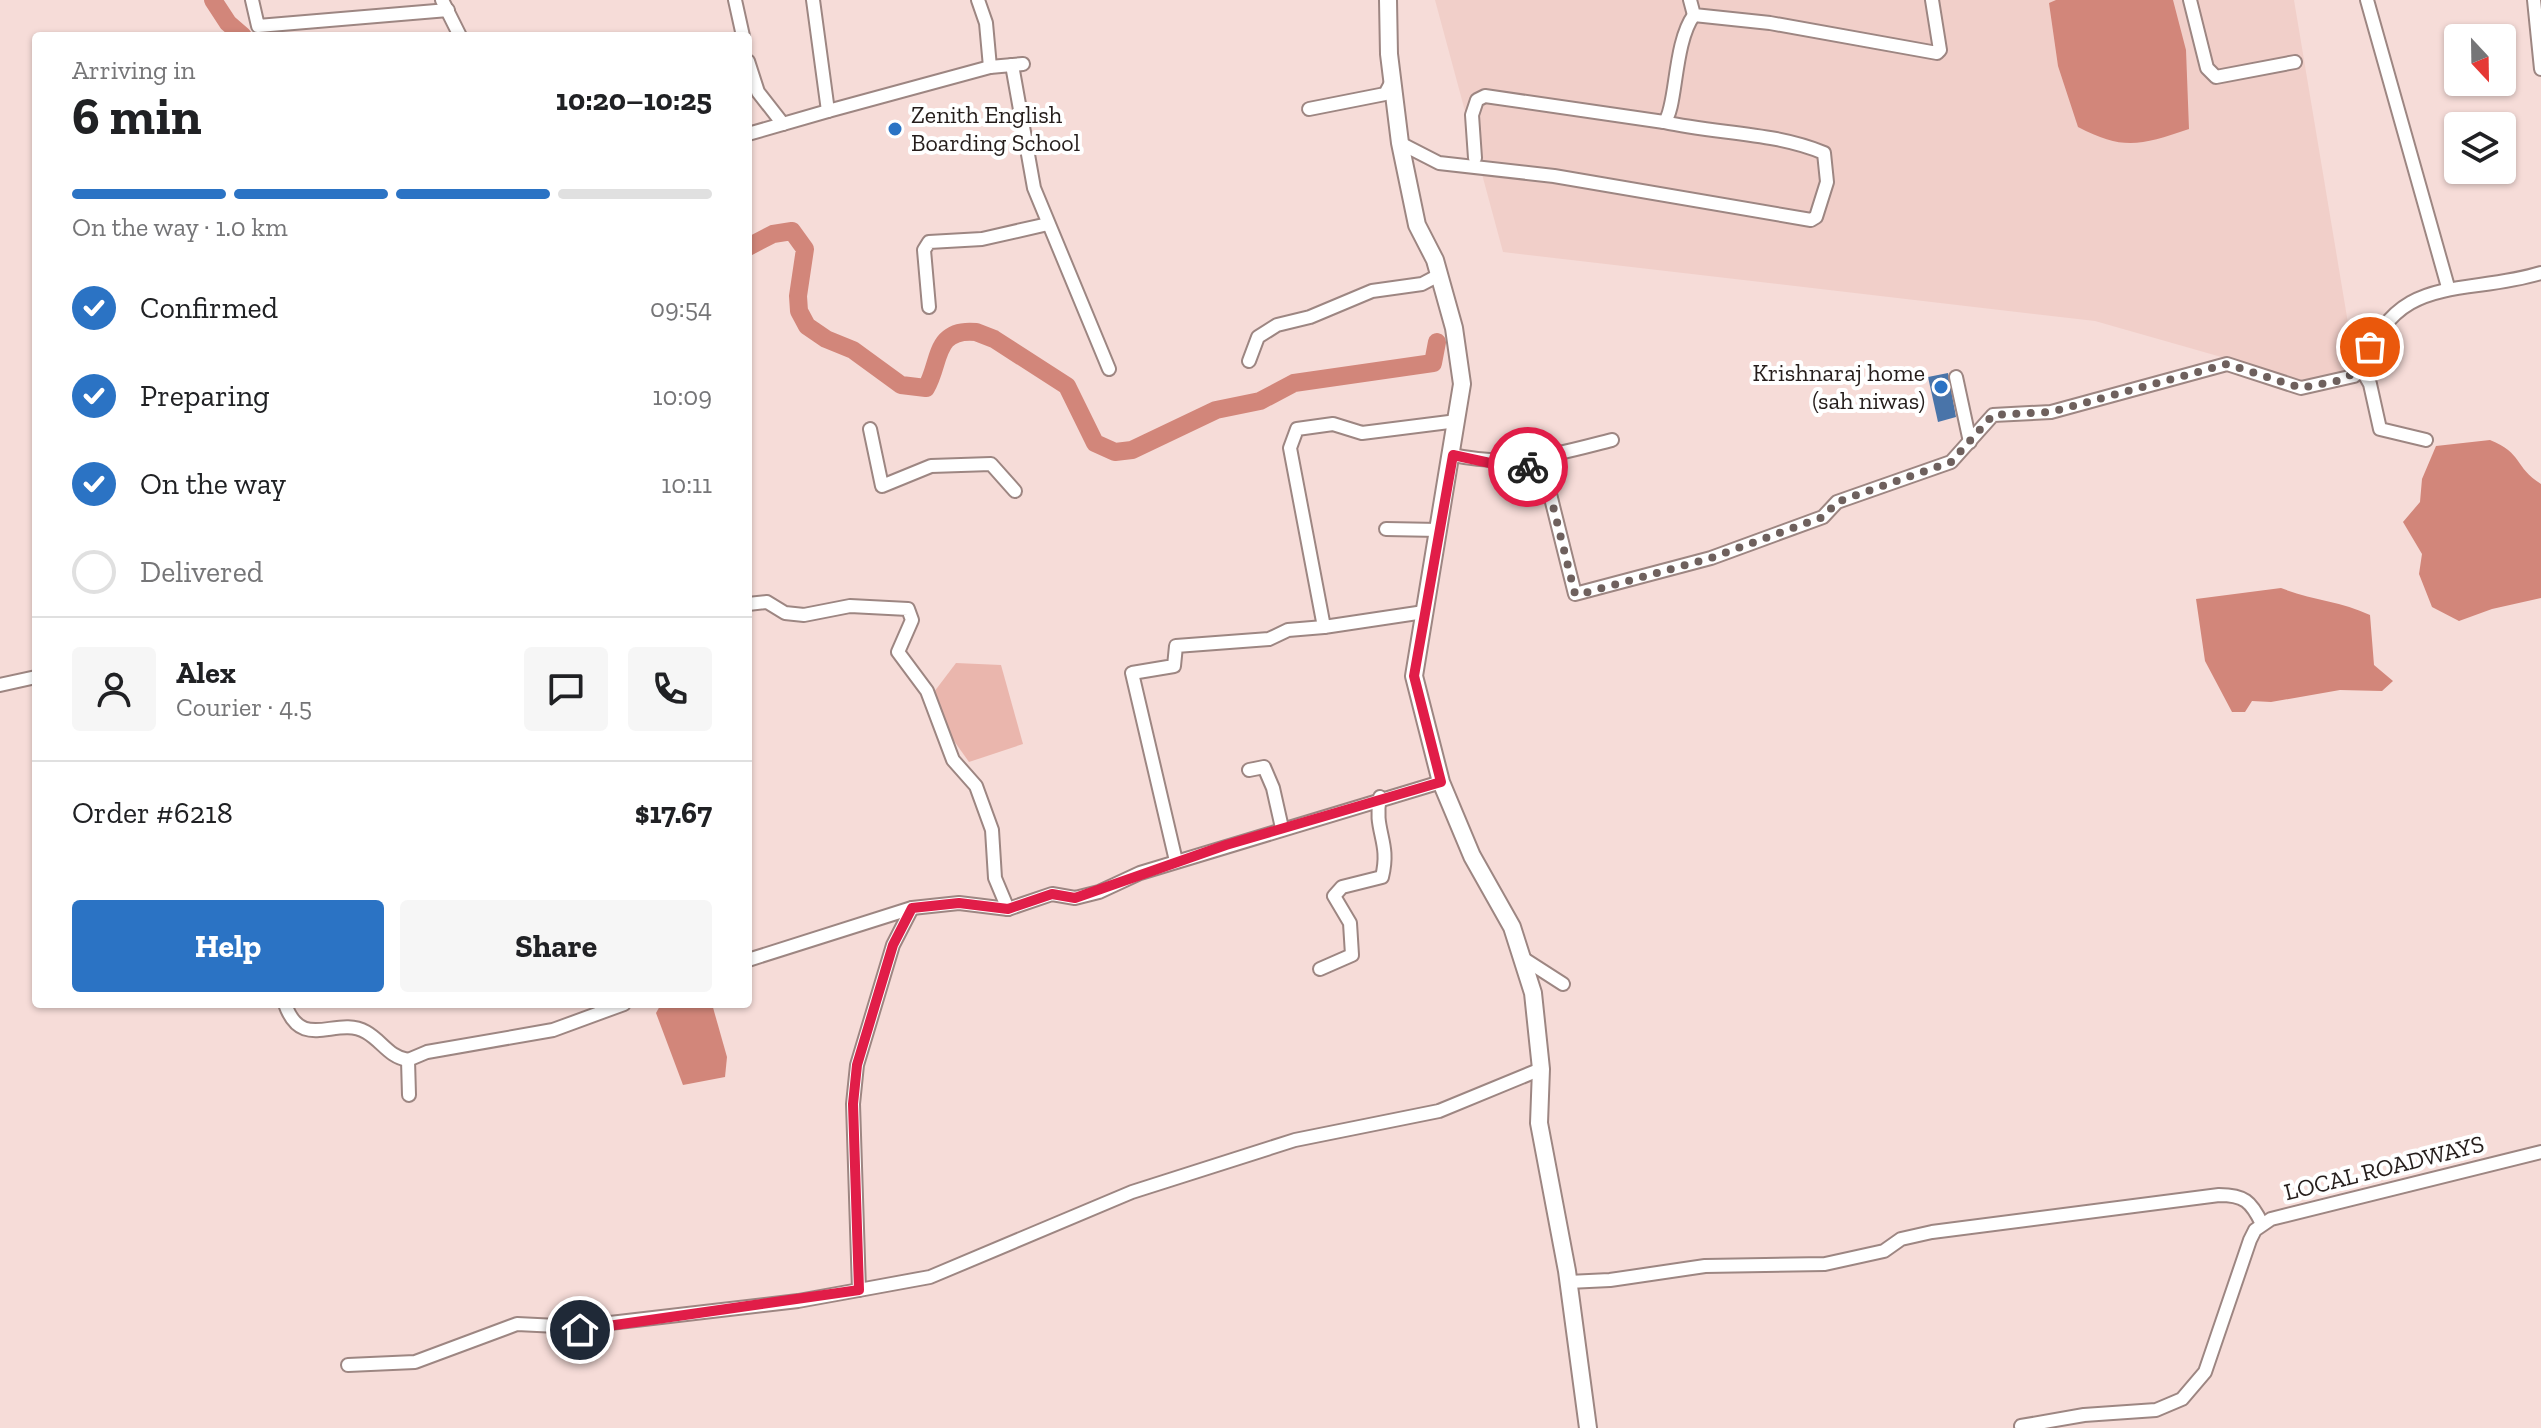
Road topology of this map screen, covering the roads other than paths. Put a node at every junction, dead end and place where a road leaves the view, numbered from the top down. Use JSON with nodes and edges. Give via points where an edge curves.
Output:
{"nodes":[{"id":1,"x":252,"y":0,"type":"edge"},
{"id":2,"x":735,"y":0,"type":"edge"},
{"id":3,"x":813,"y":0,"type":"edge"},
{"id":4,"x":978,"y":0,"type":"edge"},
{"id":5,"x":1388,"y":0,"type":"edge"},
{"id":6,"x":1690,"y":0,"type":"edge"},
{"id":7,"x":1932,"y":0,"type":"edge"},
{"id":8,"x":2190,"y":0,"type":"edge"},
{"id":9,"x":2367,"y":0,"type":"edge"},
{"id":10,"x":2534,"y":0,"type":"edge"},
{"id":11,"x":445,"y":5,"type":"edge"},
{"id":12,"x":1694,"y":15,"type":"junction"},
{"id":13,"x":458,"y":32,"type":"edge"},
{"id":14,"x":742,"y":32,"type":"edge"},
{"id":15,"x":2295,"y":62,"type":"dead end"},
{"id":16,"x":990,"y":67,"type":"junction"},
{"id":17,"x":2541,"y":69,"type":"edge"},
{"id":18,"x":752,"y":73,"type":"edge"},
{"id":19,"x":1392,"y":81,"type":"junction"},
{"id":20,"x":1309,"y":109,"type":"dead end"},
{"id":21,"x":828,"y":111,"type":"junction"},
{"id":22,"x":1664,"y":122,"type":"junction"},
{"id":23,"x":783,"y":124,"type":"junction"},
{"id":24,"x":752,"y":133,"type":"edge"},
{"id":25,"x":1400,"y":143,"type":"junction"},
{"id":26,"x":1475,"y":158,"type":"dead end"},
{"id":27,"x":1048,"y":224,"type":"junction"},
{"id":28,"x":2541,"y":273,"type":"edge"},
{"id":29,"x":1439,"y":275,"type":"junction"},
{"id":30,"x":2448,"y":287,"type":"junction"},
{"id":31,"x":929,"y":307,"type":"dead end"},
{"id":32,"x":1249,"y":361,"type":"dead end"},
{"id":33,"x":1109,"y":369,"type":"dead end"},
{"id":34,"x":2362,"y":370,"type":"junction"},
{"id":35,"x":1956,"y":377,"type":"dead end"},
{"id":36,"x":1457,"y":421,"type":"junction"},
{"id":37,"x":870,"y":429,"type":"dead end"},
{"id":38,"x":1612,"y":440,"type":"dead end"},
{"id":39,"x":2426,"y":440,"type":"dead end"},
{"id":40,"x":1970,"y":442,"type":"junction"},
{"id":41,"x":1453,"y":455,"type":"junction"},
{"id":42,"x":1527,"y":461,"type":"junction"},
{"id":43,"x":1015,"y":491,"type":"dead end"},
{"id":44,"x":1386,"y":529,"type":"dead end"},
{"id":45,"x":1439,"y":530,"type":"junction"},
{"id":46,"x":752,"y":604,"type":"edge"},
{"id":47,"x":1424,"y":612,"type":"junction"},
{"id":48,"x":1324,"y":627,"type":"junction"},
{"id":49,"x":32,"y":678,"type":"edge"},
{"id":50,"x":0,"y":685,"type":"edge"},
{"id":51,"x":1249,"y":770,"type":"dead end"},
{"id":52,"x":1441,"y":782,"type":"junction"},
{"id":53,"x":1380,"y":797,"type":"junction"},
{"id":54,"x":1282,"y":828,"type":"junction"},
{"id":55,"x":1176,"y":861,"type":"junction"},
{"id":56,"x":912,"y":908,"type":"junction"},
{"id":57,"x":1008,"y":909,"type":"junction"},
{"id":58,"x":1521,"y":957,"type":"junction"},
{"id":59,"x":752,"y":959,"type":"edge"},
{"id":60,"x":1320,"y":969,"type":"dead end"},
{"id":61,"x":1563,"y":984,"type":"dead end"},
{"id":62,"x":287,"y":1008,"type":"edge"},
{"id":63,"x":613,"y":1008,"type":"edge"},
{"id":64,"x":408,"y":1060,"type":"junction"},
{"id":65,"x":1541,"y":1069,"type":"junction"},
{"id":66,"x":409,"y":1095,"type":"dead end"},
{"id":67,"x":2541,"y":1152,"type":"edge"},
{"id":68,"x":2262,"y":1224,"type":"junction"},
{"id":69,"x":1568,"y":1282,"type":"junction"},
{"id":70,"x":859,"y":1290,"type":"junction"},
{"id":71,"x":348,"y":1365,"type":"dead end"},
{"id":72,"x":2021,"y":1426,"type":"dead end"},
{"id":73,"x":1588,"y":1428,"type":"edge"}],
"edges":[{"from":1,"to":11,"type":"street","via":[[258,26]]},
{"from":2,"to":14,"type":"street"},
{"from":3,"to":21,"type":"street"},
{"from":4,"to":16,"type":"street"},
{"from":5,"to":19,"type":"main road"},
{"from":6,"to":12,"type":"street"},
{"from":7,"to":12,"type":"street","via":[[1937,53]]},
{"from":8,"to":15,"type":"street","via":[[2207,68],[2216,77]]},
{"from":9,"to":30,"type":"street"},
{"from":10,"to":17,"type":"street"},
{"from":11,"to":13,"type":"street"},
{"from":12,"to":22,"type":"street","via":[[1676,56],[1673,108]]},
{"from":16,"to":21,"type":"street"},
{"from":16,"to":27,"type":"street","via":[[1018,64],[1034,188]]},
{"from":18,"to":23,"type":"street","via":[[758,92]]},
{"from":19,"to":20,"type":"street","via":[[1385,94]]},
{"from":19,"to":25,"type":"main road"},
{"from":21,"to":23,"type":"street"},
{"from":22,"to":25,"type":"street","via":[[1769,138],[1824,153],[1827,182],[1816,217],[1439,163]]},
{"from":22,"to":26,"type":"street","via":[[1485,96],[1477,100],[1472,115]]},
{"from":23,"to":24,"type":"street"},
{"from":25,"to":29,"type":"main road","via":[[1417,225]]},
{"from":27,"to":31,"type":"street","via":[[982,239],[929,242],[924,250]]},
{"from":27,"to":33,"type":"street"},
{"from":28,"to":30,"type":"street"},
{"from":29,"to":32,"type":"street","via":[[1422,284],[1372,291],[1277,325],[1258,337]]},
{"from":29,"to":36,"type":"main road","via":[[1462,384]]},
{"from":30,"to":34,"type":"street","via":[[2427,294],[2389,320]]},
{"from":34,"to":39,"type":"street","via":[[2380,429]]},
{"from":34,"to":40,"type":"street","via":[[2301,388],[2227,364],[2051,412],[1993,415]]},
{"from":35,"to":40,"type":"street"},
{"from":36,"to":41,"type":"main road"},
{"from":36,"to":48,"type":"street","via":[[1362,433],[1333,424],[1297,429],[1290,448]]},
{"from":37,"to":43,"type":"street","via":[[882,486],[931,466],[991,464]]},
{"from":38,"to":42,"type":"street"},
{"from":40,"to":42,"type":"street","via":[[1951,462],[1837,502],[1823,517],[1711,558],[1581,594],[1575,594],[1548,486],[1531,484]]},
{"from":41,"to":42,"type":"street","via":[[1490,463]]},
{"from":41,"to":45,"type":"main road"},
{"from":44,"to":45,"type":"street"},
{"from":45,"to":47,"type":"main road"},
{"from":46,"to":57,"type":"street","via":[[767,602],[785,613],[804,615],[850,606],[908,609],[912,620],[898,652],[927,691],[953,760],[976,786],[992,830],[995,878]]},
{"from":47,"to":48,"type":"street"},
{"from":47,"to":52,"type":"main road","via":[[1414,676]]},
{"from":48,"to":55,"type":"street","via":[[1288,630],[1269,639],[1176,646],[1174,666],[1132,673]]},
{"from":49,"to":50,"type":"street"},
{"from":51,"to":54,"type":"street","via":[[1264,767]]},
{"from":52,"to":53,"type":"street"},
{"from":52,"to":58,"type":"main road","via":[[1472,856],[1512,927]]},
{"from":53,"to":54,"type":"street"},
{"from":53,"to":60,"type":"street","via":[[1376,816],[1388,853],[1382,877],[1342,887],[1334,896],[1350,923],[1352,955]]},
{"from":54,"to":55,"type":"street"},
{"from":55,"to":57,"type":"street","via":[[1099,892],[1075,898],[1052,894]]},
{"from":56,"to":57,"type":"street","via":[[959,903]]},
{"from":56,"to":59,"type":"street"},
{"from":56,"to":70,"type":"street","via":[[893,945],[857,1065],[853,1104]]},
{"from":58,"to":61,"type":"street"},
{"from":58,"to":65,"type":"main road","via":[[1533,993]]},
{"from":62,"to":64,"type":"street","via":[[294,1024],[312,1031],[366,1031],[397,1058]]},
{"from":63,"to":64,"type":"street","via":[[553,1030]]},
{"from":64,"to":66,"type":"street"},
{"from":65,"to":69,"type":"main road","via":[[1539,1123]]},
{"from":65,"to":70,"type":"street","via":[[1439,1111],[1295,1140],[1132,1192],[930,1277]]},
{"from":67,"to":68,"type":"street","name":"LOCAL ROADWAYS","via":[[2300,1210]]},
{"from":68,"to":69,"type":"street","via":[[2240,1195],[2219,1195],[1932,1232],[1901,1239],[1884,1251],[1825,1264],[1705,1266]]},
{"from":68,"to":72,"type":"street","name":"LOCAL ROADWAYS","via":[[2250,1240],[2205,1372],[2182,1399],[2156,1410]]},
{"from":69,"to":73,"type":"main road"},
{"from":70,"to":71,"type":"street","via":[[598,1328],[517,1324],[415,1362]]}]}
